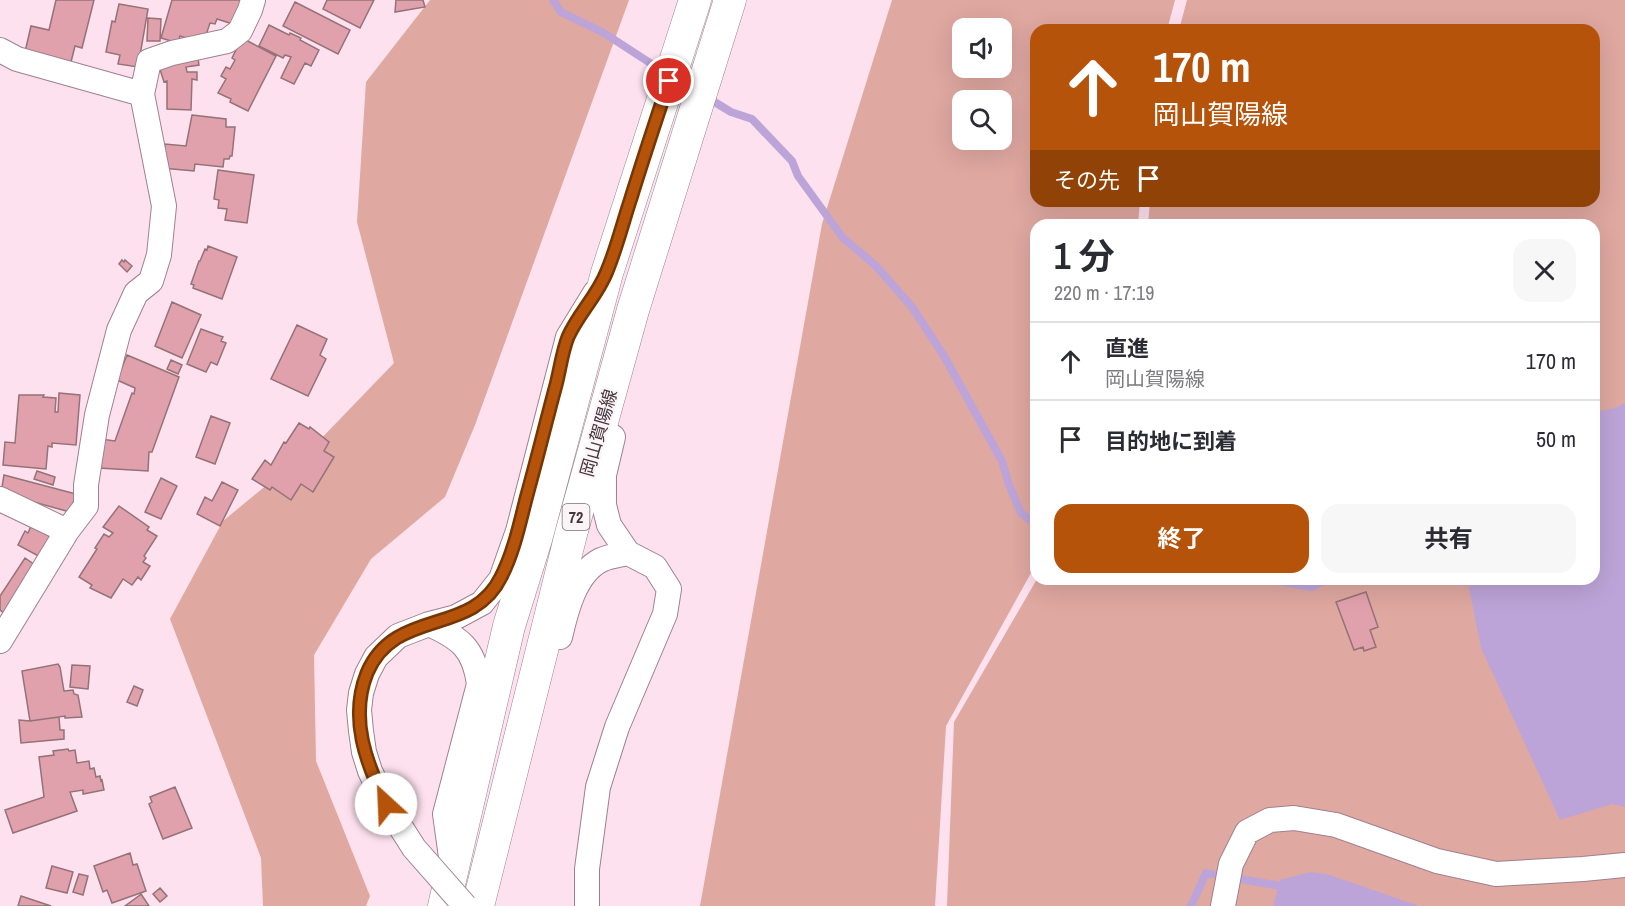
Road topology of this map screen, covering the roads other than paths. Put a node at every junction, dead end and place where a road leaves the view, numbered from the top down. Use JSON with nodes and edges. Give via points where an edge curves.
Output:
{"nodes":[{"id":1,"x":253,"y":0,"type":"edge"},
{"id":2,"x":695,"y":0,"type":"edge"},
{"id":3,"x":725,"y":14,"type":"edge"},
{"id":4,"x":0,"y":50,"type":"edge"},
{"id":5,"x":142,"y":94,"type":"junction"},
{"id":6,"x":607,"y":273,"type":"junction"},
{"id":7,"x":633,"y":310,"type":"junction"},
{"id":8,"x":0,"y":499,"type":"edge"},
{"id":9,"x":67,"y":531,"type":"junction"},
{"id":10,"x":628,"y":553,"type":"junction"},
{"id":11,"x":429,"y":624,"type":"junction"},
{"id":12,"x":0,"y":641,"type":"edge"},
{"id":13,"x":493,"y":846,"type":"junction"},
{"id":14,"x":1625,"y":865,"type":"edge"},
{"id":15,"x":452,"y":871,"type":"junction"},
{"id":16,"x":444,"y":906,"type":"edge"},
{"id":17,"x":465,"y":906,"type":"edge"},
{"id":18,"x":478,"y":906,"type":"edge"},
{"id":19,"x":587,"y":906,"type":"edge"},
{"id":20,"x":1223,"y":906,"type":"edge"}],
"edges":[{"from":1,"to":5,"type":"street","via":[[240,31],[227,41],[149,61]]},
{"from":2,"to":6,"type":"main road","name":"岡山賀陽線","number":"72"},
{"from":3,"to":7,"type":"main road","name":"岡山賀陽線","number":"72"},
{"from":4,"to":5,"type":"street","via":[[17,59]]},
{"from":5,"to":9,"type":"street","via":[[164,206],[159,255],[151,281],[136,292],[119,330],[97,415],[86,506]]},
{"from":6,"to":11,"type":"street","via":[[568,337],[518,531],[501,579],[482,603],[456,617]]},
{"from":6,"to":15,"type":"main road","name":"岡山賀陽線","number":"72","via":[[509,626]]},
{"from":7,"to":10,"type":"street","via":[[624,392],[604,475],[609,525]]},
{"from":7,"to":13,"type":"main road","name":"岡山賀陽線","number":"72","via":[[571,534]]},
{"from":8,"to":9,"type":"street"},
{"from":9,"to":12,"type":"street"},
{"from":10,"to":13,"type":"street","via":[[589,567],[579,582],[565,618],[527,771],[509,822]]},
{"from":10,"to":19,"type":"street","via":[[655,567],[669,589],[665,614],[616,728],[598,787],[587,869]]},
{"from":11,"to":15,"type":"street","via":[[452,634],[464,646],[476,666],[479,684],[446,814]]},
{"from":11,"to":17,"type":"street","bridge":true,"via":[[388,644],[367,674],[359,710],[364,752],[386,804],[414,848]]},
{"from":13,"to":18,"type":"main road","name":"岡山賀陽線","number":"72"},
{"from":14,"to":20,"type":"street","via":[[1496,874],[1437,861],[1336,825],[1294,818],[1270,820],[1247,832],[1231,864]]},
{"from":15,"to":16,"type":"main road","name":"岡山賀陽線","number":"72"}]}
